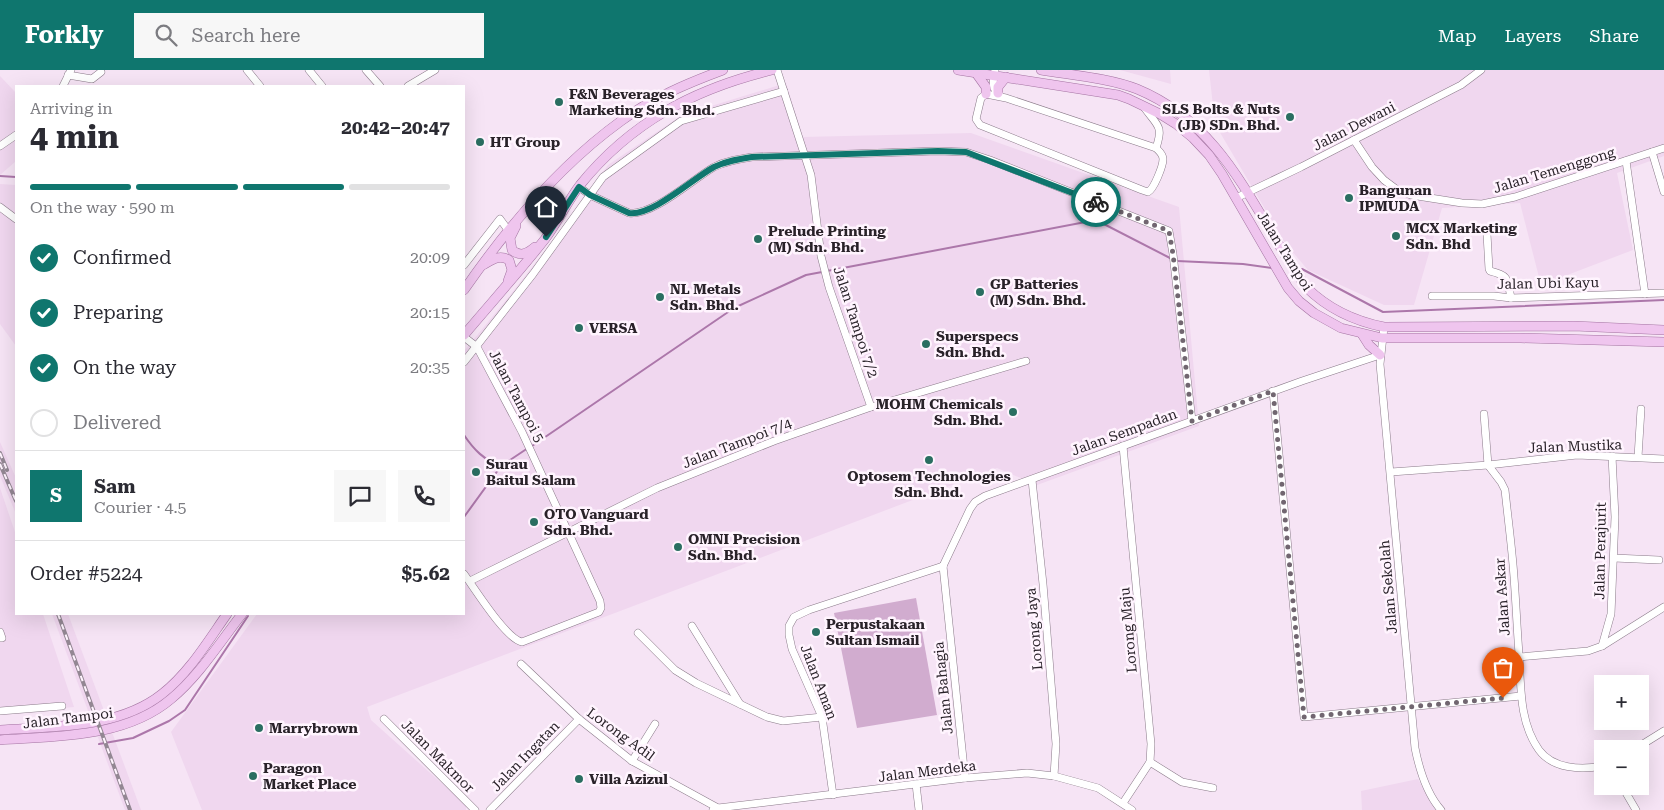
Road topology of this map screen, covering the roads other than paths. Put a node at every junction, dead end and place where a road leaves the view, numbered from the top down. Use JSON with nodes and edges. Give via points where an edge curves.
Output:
{"nodes":[{"id":1,"x":248,"y":70,"type":"edge"},
{"id":2,"x":309,"y":70,"type":"edge"},
{"id":3,"x":366,"y":70,"type":"edge"},
{"id":4,"x":723,"y":70,"type":"edge"},
{"id":5,"x":772,"y":70,"type":"edge"},
{"id":6,"x":777,"y":70,"type":"edge"},
{"id":7,"x":958,"y":70,"type":"edge"},
{"id":8,"x":1041,"y":70,"type":"edge"},
{"id":9,"x":1481,"y":70,"type":"edge"},
{"id":10,"x":430,"y":71,"type":"edge"},
{"id":11,"x":101,"y":72,"type":"dead end"},
{"id":12,"x":69,"y":73,"type":"edge"},
{"id":13,"x":976,"y":73,"type":"junction"},
{"id":14,"x":995,"y":73,"type":"edge"},
{"id":15,"x":1006,"y":77,"type":"junction"},
{"id":16,"x":63,"y":85,"type":"edge"},
{"id":17,"x":259,"y":85,"type":"edge"},
{"id":18,"x":321,"y":85,"type":"edge"},
{"id":19,"x":379,"y":85,"type":"edge"},
{"id":20,"x":409,"y":85,"type":"edge"},
{"id":21,"x":784,"y":91,"type":"junction"},
{"id":22,"x":986,"y":94,"type":"junction"},
{"id":23,"x":1002,"y":95,"type":"junction"},
{"id":24,"x":1142,"y":105,"type":"junction"},
{"id":25,"x":15,"y":135,"type":"edge"},
{"id":26,"x":1354,"y":140,"type":"junction"},
{"id":27,"x":0,"y":146,"type":"edge"},
{"id":28,"x":1156,"y":148,"type":"junction"},
{"id":29,"x":1664,"y":148,"type":"edge"},
{"id":30,"x":1652,"y":152,"type":"junction"},
{"id":31,"x":805,"y":155,"type":"junction"},
{"id":32,"x":1626,"y":161,"type":"junction"},
{"id":33,"x":579,"y":187,"type":"junction"},
{"id":34,"x":1247,"y":192,"type":"junction"},
{"id":35,"x":1664,"y":192,"type":"edge"},
{"id":36,"x":590,"y":195,"type":"junction"},
{"id":37,"x":1236,"y":198,"type":"junction"},
{"id":38,"x":0,"y":207,"type":"edge"},
{"id":39,"x":522,"y":214,"type":"junction"},
{"id":40,"x":15,"y":218,"type":"edge"},
{"id":41,"x":508,"y":230,"type":"junction"},
{"id":42,"x":1487,"y":234,"type":"dead end"},
{"id":43,"x":546,"y":237,"type":"junction"},
{"id":44,"x":465,"y":251,"type":"edge"},
{"id":45,"x":470,"y":257,"type":"junction"},
{"id":46,"x":465,"y":264,"type":"edge"},
{"id":47,"x":479,"y":268,"type":"junction"},
{"id":48,"x":505,"y":287,"type":"junction"},
{"id":49,"x":465,"y":289,"type":"edge"},
{"id":50,"x":1664,"y":293,"type":"edge"},
{"id":51,"x":1645,"y":294,"type":"junction"},
{"id":52,"x":1432,"y":296,"type":"dead end"},
{"id":53,"x":515,"y":298,"type":"junction"},
{"id":54,"x":1511,"y":298,"type":"junction"},
{"id":55,"x":1384,"y":327,"type":"junction"},
{"id":56,"x":1664,"y":330,"type":"edge"},
{"id":57,"x":1362,"y":334,"type":"junction"},
{"id":58,"x":465,"y":335,"type":"edge"},
{"id":59,"x":465,"y":337,"type":"edge"},
{"id":60,"x":1382,"y":338,"type":"junction"},
{"id":61,"x":1664,"y":342,"type":"edge"},
{"id":62,"x":477,"y":347,"type":"junction"},
{"id":63,"x":1380,"y":355,"type":"junction"},
{"id":64,"x":465,"y":361,"type":"edge"},
{"id":65,"x":1026,"y":361,"type":"dead end"},
{"id":66,"x":1273,"y":391,"type":"junction"},
{"id":67,"x":871,"y":407,"type":"junction"},
{"id":68,"x":1641,"y":409,"type":"dead end"},
{"id":69,"x":1484,"y":414,"type":"dead end"},
{"id":70,"x":1192,"y":421,"type":"junction"},
{"id":71,"x":1123,"y":446,"type":"junction"},
{"id":72,"x":1612,"y":456,"type":"junction"},
{"id":73,"x":1638,"y":457,"type":"junction"},
{"id":74,"x":1664,"y":459,"type":"edge"},
{"id":75,"x":1488,"y":465,"type":"junction"},
{"id":76,"x":1391,"y":472,"type":"junction"},
{"id":77,"x":1032,"y":480,"type":"junction"},
{"id":78,"x":569,"y":532,"type":"junction"},
{"id":79,"x":1614,"y":558,"type":"junction"},
{"id":80,"x":1659,"y":560,"type":"dead end"},
{"id":81,"x":943,"y":566,"type":"junction"},
{"id":82,"x":465,"y":575,"type":"edge"},
{"id":83,"x":470,"y":582,"type":"junction"},
{"id":84,"x":1664,"y":607,"type":"edge"},
{"id":85,"x":226,"y":615,"type":"edge"},
{"id":86,"x":241,"y":615,"type":"edge"},
{"id":87,"x":692,"y":626,"type":"dead end"},
{"id":88,"x":638,"y":633,"type":"dead end"},
{"id":89,"x":1602,"y":646,"type":"junction"},
{"id":90,"x":1519,"y":657,"type":"junction"},
{"id":91,"x":521,"y":664,"type":"dead end"},
{"id":92,"x":1521,"y":696,"type":"junction"},
{"id":93,"x":740,"y":704,"type":"junction"},
{"id":94,"x":62,"y":706,"type":"dead end"},
{"id":95,"x":1411,"y":707,"type":"junction"},
{"id":96,"x":0,"y":711,"type":"edge"},
{"id":97,"x":822,"y":718,"type":"junction"},
{"id":98,"x":384,"y":719,"type":"dead end"},
{"id":99,"x":579,"y":719,"type":"junction"},
{"id":100,"x":655,"y":724,"type":"dead end"},
{"id":101,"x":0,"y":730,"type":"edge"},
{"id":102,"x":1664,"y":731,"type":"edge"},
{"id":103,"x":0,"y":740,"type":"edge"},
{"id":104,"x":1649,"y":740,"type":"edge"},
{"id":105,"x":632,"y":761,"type":"junction"},
{"id":106,"x":1150,"y":762,"type":"junction"},
{"id":107,"x":1594,"y":767,"type":"edge"},
{"id":108,"x":1054,"y":776,"type":"junction"},
{"id":109,"x":965,"y":778,"type":"junction"},
{"id":110,"x":916,"y":784,"type":"junction"},
{"id":111,"x":1213,"y":788,"type":"dead end"},
{"id":112,"x":834,"y":794,"type":"junction"},
{"id":113,"x":1627,"y":795,"type":"edge"},
{"id":114,"x":1123,"y":803,"type":"junction"},
{"id":115,"x":716,"y":809,"type":"edge"},
{"id":116,"x":476,"y":810,"type":"edge"},
{"id":117,"x":490,"y":810,"type":"edge"},
{"id":118,"x":919,"y":810,"type":"edge"},
{"id":119,"x":1132,"y":810,"type":"edge"},
{"id":120,"x":1441,"y":810,"type":"edge"},
{"id":121,"x":1636,"y":810,"type":"edge"}],
"edges":[{"from":1,"to":17,"type":"street"},
{"from":2,"to":18,"type":"street"},
{"from":3,"to":19,"type":"street"},
{"from":4,"to":39,"type":"main road","via":[[685,84],[622,120],[590,145]]},
{"from":5,"to":33,"type":"main road","via":[[691,97],[651,120],[605,157]]},
{"from":6,"to":21,"type":"street","name":"Jalan Tampoi 7/2"},
{"from":7,"to":13,"type":"main road","name":"Jalan Tampoi"},
{"from":8,"to":34,"type":"main road","name":"Jalan Tampoi","via":[[1120,84],[1162,102],[1200,129]]},
{"from":9,"to":26,"type":"street","name":"Jalan Dewani","via":[[1461,85]]},
{"from":10,"to":20,"type":"street"},
{"from":11,"to":12,"type":"street","via":[[92,79]]},
{"from":12,"to":16,"type":"street"},
{"from":13,"to":14,"type":"main road","name":"Jalan Tampoi"},
{"from":13,"to":22,"type":"main road","via":[[986,87]]},
{"from":14,"to":15,"type":"main road","name":"Jalan Tampoi"},
{"from":14,"to":23,"type":"street","via":[[993,87]]},
{"from":15,"to":23,"type":"main road","via":[[998,87]]},
{"from":15,"to":24,"type":"main road","name":"Jalan Tampoi","via":[[1118,96]]},
{"from":21,"to":31,"type":"street","name":"Jalan Tampoi 7/2"},
{"from":21,"to":36,"type":"street","via":[[681,121],[603,177]]},
{"from":22,"to":23,"type":"street"},
{"from":22,"to":28,"type":"street","via":[[981,98],[976,119],[980,125],[1148,192],[1153,188],[1163,160]]},
{"from":23,"to":28,"type":"street"},
{"from":24,"to":28,"type":"street","via":[[1160,129]]},
{"from":24,"to":37,"type":"main road","name":"Jalan Tampoi","via":[[1176,124],[1193,138],[1209,155]]},
{"from":25,"to":27,"type":"street"},
{"from":26,"to":32,"type":"street","name":"Jalan Temenggong","via":[[1372,168],[1396,189],[1462,203],[1506,200]]},
{"from":26,"to":34,"type":"street","name":"Jalan Dewani"},
{"from":29,"to":30,"type":"street","name":"Jalan Temenggong"},
{"from":30,"to":32,"type":"street","name":"Jalan Temenggong"},
{"from":30,"to":35,"type":"street"},
{"from":31,"to":36,"type":"street","via":[[732,160],[714,167],[649,210],[635,214]]},
{"from":31,"to":67,"type":"street","name":"Jalan Tampoi 7/2","via":[[829,287]]},
{"from":31,"to":70,"type":"street","via":[[966,152],[1169,231]]},
{"from":32,"to":51,"type":"street"},
{"from":33,"to":36,"type":"street"},
{"from":33,"to":43,"type":"main road"},
{"from":34,"to":37,"type":"street","name":"Jalan Dewani"},
{"from":34,"to":55,"type":"main road","name":"Jalan Tampoi","via":[[1295,272],[1319,300],[1336,311]]},
{"from":36,"to":53,"type":"street"},
{"from":37,"to":57,"type":"main road","name":"Jalan Tampoi","via":[[1288,288],[1299,301],[1341,328]]},
{"from":38,"to":40,"type":"street"},
{"from":39,"to":41,"type":"main road"},
{"from":39,"to":43,"type":"main road","via":[[510,238],[512,250],[519,254],[529,252]]},
{"from":41,"to":45,"type":"street","via":[[500,219]]},
{"from":41,"to":47,"type":"main road"},
{"from":42,"to":54,"type":"street","via":[[1489,269],[1505,277]]},
{"from":43,"to":48,"type":"main road"},
{"from":44,"to":45,"type":"street"},
{"from":45,"to":46,"type":"street"},
{"from":47,"to":48,"type":"main road","via":[[497,257],[509,260],[512,270]]},
{"from":47,"to":49,"type":"main road"},
{"from":48,"to":53,"type":"street"},
{"from":48,"to":58,"type":"main road"},
{"from":50,"to":51,"type":"street","name":"Jalan Ubi Kayu"},
{"from":51,"to":54,"type":"street","name":"Jalan Ubi Kayu"},
{"from":52,"to":54,"type":"street","name":"Jalan Ubi Kayu"},
{"from":53,"to":62,"type":"street"},
{"from":55,"to":56,"type":"main road","name":"Jalan Tampoi","via":[[1574,326]]},
{"from":55,"to":60,"type":"street"},
{"from":57,"to":60,"type":"main road","name":"Jalan Tampoi"},
{"from":57,"to":63,"type":"main road"},
{"from":59,"to":62,"type":"street","name":"Jalan Tampoi 5"},
{"from":60,"to":61,"type":"main road","name":"Jalan Tampoi"},
{"from":60,"to":63,"type":"street"},
{"from":62,"to":64,"type":"street"},
{"from":62,"to":78,"type":"street","name":"Jalan Tampoi 5","via":[[536,460]]},
{"from":63,"to":66,"type":"street","name":"Jalan Sempadan"},
{"from":63,"to":76,"type":"street","name":"Jalan Sekolah"},
{"from":65,"to":67,"type":"street","name":"Jalan Tampoi 7/4"},
{"from":66,"to":70,"type":"street","name":"Jalan Sempadan"},
{"from":66,"to":95,"type":"street","via":[[1304,717]]},
{"from":67,"to":78,"type":"street","name":"Jalan Tampoi 7/4","via":[[694,473]]},
{"from":68,"to":73,"type":"street"},
{"from":69,"to":75,"type":"street"},
{"from":70,"to":71,"type":"street","name":"Jalan Sempadan"},
{"from":71,"to":77,"type":"street","name":"Jalan Sempadan"},
{"from":71,"to":106,"type":"street","name":"Lorong Maju","via":[[1151,744]]},
{"from":72,"to":73,"type":"street","name":"Jalan Mustika"},
{"from":72,"to":75,"type":"street","name":"Jalan Mustika","via":[[1560,457]]},
{"from":72,"to":79,"type":"street","name":"Jalan Perajurit"},
{"from":73,"to":74,"type":"street","name":"Jalan Mustika"},
{"from":75,"to":76,"type":"street"},
{"from":75,"to":90,"type":"street","name":"Jalan Askar","via":[[1505,490]]},
{"from":76,"to":95,"type":"street","name":"Jalan Sekolah"},
{"from":77,"to":81,"type":"street","name":"Jalan Sempadan","via":[[975,502]]},
{"from":77,"to":108,"type":"street","name":"Lorong Jaya","via":[[1056,744]]},
{"from":78,"to":83,"type":"street","name":"Jalan Tampoi 7/4"},
{"from":78,"to":83,"type":"street","name":"Jalan Tampoi 5","via":[[600,601],[602,608],[599,612],[522,642],[516,641]]},
{"from":79,"to":80,"type":"street"},
{"from":79,"to":89,"type":"street","name":"Jalan Perajurit","via":[[1611,614]]},
{"from":81,"to":97,"type":"street","name":"Jalan Aman","via":[[794,617],[788,635]]},
{"from":81,"to":109,"type":"street","name":"Jalan Bahagia"},
{"from":82,"to":83,"type":"street"},
{"from":84,"to":89,"type":"street"},
{"from":85,"to":101,"type":"main road","name":"Jalan Tampoi","via":[[179,677],[150,703],[118,716],[88,723]]},
{"from":86,"to":103,"type":"main road","name":"Jalan Tampoi","via":[[200,669],[173,697],[142,718],[89,732]]},
{"from":87,"to":93,"type":"street"},
{"from":88,"to":93,"type":"street","via":[[675,670]]},
{"from":89,"to":90,"type":"street","via":[[1588,651]]},
{"from":90,"to":92,"type":"street","name":"Jalan Askar"},
{"from":91,"to":99,"type":"street","name":"Lorong Adil"},
{"from":92,"to":95,"type":"street"},
{"from":92,"to":107,"type":"street","name":"Jalan Askar","via":[[1524,716],[1540,751],[1563,766]]},
{"from":93,"to":97,"type":"street","via":[[783,721]]},
{"from":94,"to":96,"type":"street"},
{"from":95,"to":120,"type":"street","name":"Jalan Sekolah","via":[[1419,764]]},
{"from":97,"to":112,"type":"street","name":"Jalan Aman"},
{"from":98,"to":116,"type":"street","name":"Jalan Makmor"},
{"from":99,"to":105,"type":"street","name":"Lorong Adil"},
{"from":99,"to":117,"type":"street","name":"Jalan Ingatan"},
{"from":100,"to":105,"type":"street"},
{"from":102,"to":104,"type":"street"},
{"from":105,"to":115,"type":"street","name":"Lorong Adil"},
{"from":106,"to":111,"type":"street","via":[[1182,782]]},
{"from":106,"to":114,"type":"street"},
{"from":108,"to":109,"type":"street","name":"Jalan Merdeka","via":[[1027,773]]},
{"from":108,"to":114,"type":"street","name":"Jalan Merdeka","via":[[1098,788]]},
{"from":109,"to":110,"type":"street","name":"Jalan Merdeka"},
{"from":110,"to":112,"type":"street","name":"Jalan Merdeka"},
{"from":110,"to":118,"type":"street"},
{"from":112,"to":115,"type":"street","name":"Jalan Merdeka"},
{"from":113,"to":121,"type":"street"},
{"from":114,"to":119,"type":"street","name":"Jalan Merdeka"}]}
